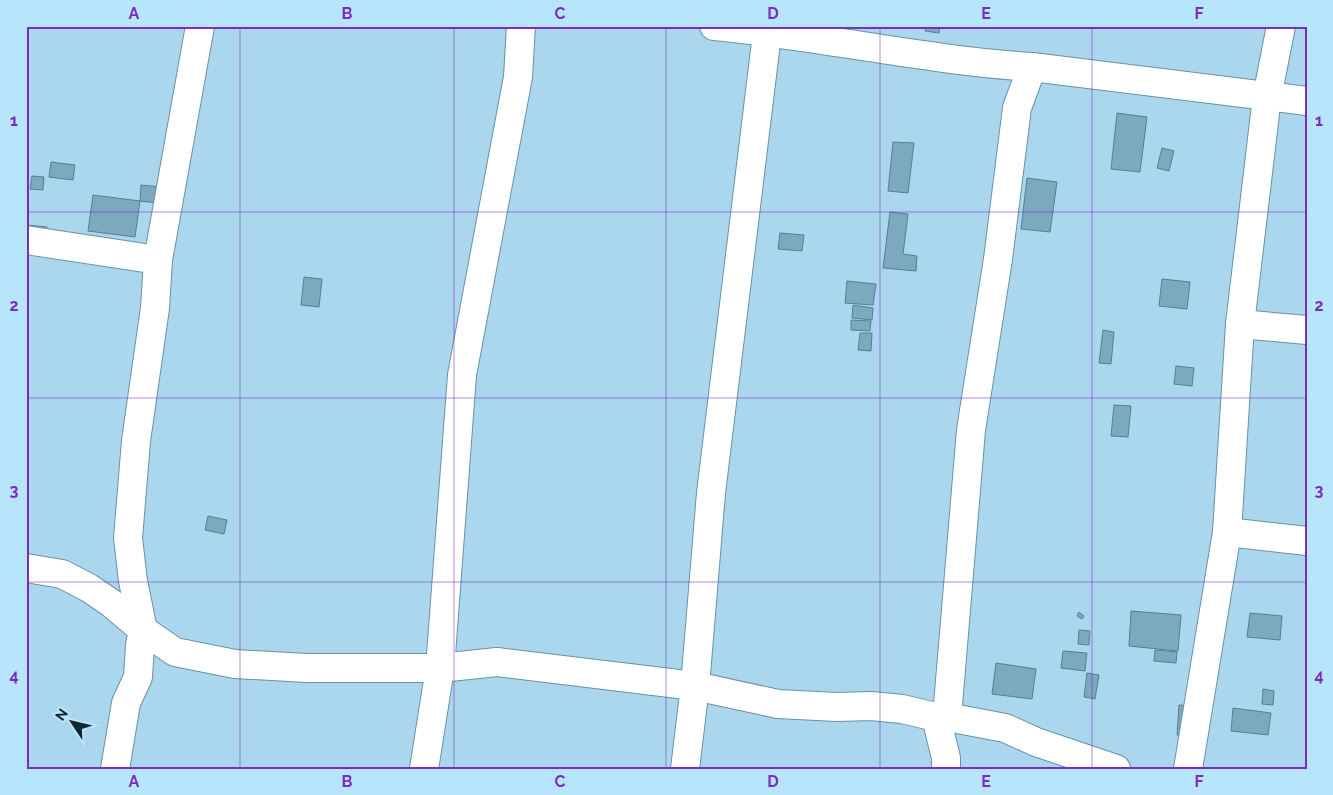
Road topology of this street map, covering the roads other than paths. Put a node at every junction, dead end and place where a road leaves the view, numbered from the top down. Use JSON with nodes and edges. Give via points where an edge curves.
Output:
{"nodes":[{"id":1,"x":200,"y":26,"type":"edge"},
{"id":2,"x":521,"y":26,"type":"edge"},
{"id":3,"x":714,"y":26,"type":"edge"},
{"id":4,"x":1281,"y":26,"type":"edge"},
{"id":5,"x":768,"y":29,"type":"edge"},
{"id":6,"x":989,"y":64,"type":"junction"},
{"id":7,"x":1032,"y":67,"type":"junction"},
{"id":8,"x":1267,"y":97,"type":"junction"},
{"id":9,"x":1307,"y":101,"type":"edge"},
{"id":10,"x":1017,"y":108,"type":"junction"},
{"id":11,"x":26,"y":240,"type":"edge"},
{"id":12,"x":158,"y":260,"type":"junction"},
{"id":13,"x":1240,"y":324,"type":"junction"},
{"id":14,"x":1307,"y":330,"type":"edge"},
{"id":15,"x":1227,"y":532,"type":"junction"},
{"id":16,"x":1307,"y":541,"type":"edge"},
{"id":17,"x":26,"y":568,"type":"edge"},
{"id":18,"x":143,"y":630,"type":"junction"},
{"id":19,"x":440,"y":668,"type":"junction"},
{"id":20,"x":694,"y":686,"type":"junction"},
{"id":21,"x":941,"y":717,"type":"junction"},
{"id":22,"x":115,"y":769,"type":"edge"},
{"id":23,"x":424,"y":769,"type":"edge"},
{"id":24,"x":685,"y":769,"type":"edge"},
{"id":25,"x":946,"y":769,"type":"edge"},
{"id":26,"x":1116,"y":769,"type":"edge"},
{"id":27,"x":1188,"y":769,"type":"edge"}],
"edges":[{"from":1,"to":12,"type":"street"},
{"from":2,"to":19,"type":"street","via":[[518,76],[462,375]]},
{"from":3,"to":5,"type":"street"},
{"from":4,"to":8,"type":"street"},
{"from":5,"to":6,"type":"street"},
{"from":5,"to":20,"type":"street","via":[[711,493]]},
{"from":6,"to":7,"type":"street"},
{"from":6,"to":10,"type":"street"},
{"from":7,"to":8,"type":"street"},
{"from":7,"to":10,"type":"street"},
{"from":8,"to":9,"type":"street"},
{"from":8,"to":13,"type":"street"},
{"from":10,"to":21,"type":"street","via":[[998,259],[971,430]]},
{"from":11,"to":12,"type":"street"},
{"from":12,"to":18,"type":"street","via":[[128,538],[132,581]]},
{"from":13,"to":14,"type":"street"},
{"from":13,"to":15,"type":"street"},
{"from":15,"to":16,"type":"street"},
{"from":15,"to":27,"type":"street"},
{"from":17,"to":18,"type":"street","via":[[62,574],[90,588]]},
{"from":18,"to":19,"type":"street","via":[[175,652],[235,664],[307,668]]},
{"from":18,"to":22,"type":"street","via":[[138,677],[126,703]]},
{"from":19,"to":20,"type":"street","via":[[497,662]]},
{"from":19,"to":23,"type":"street"},
{"from":20,"to":21,"type":"street","via":[[778,704],[871,706]]},
{"from":20,"to":24,"type":"street"},
{"from":21,"to":25,"type":"street"},
{"from":21,"to":26,"type":"street","via":[[1005,728]]}]}
